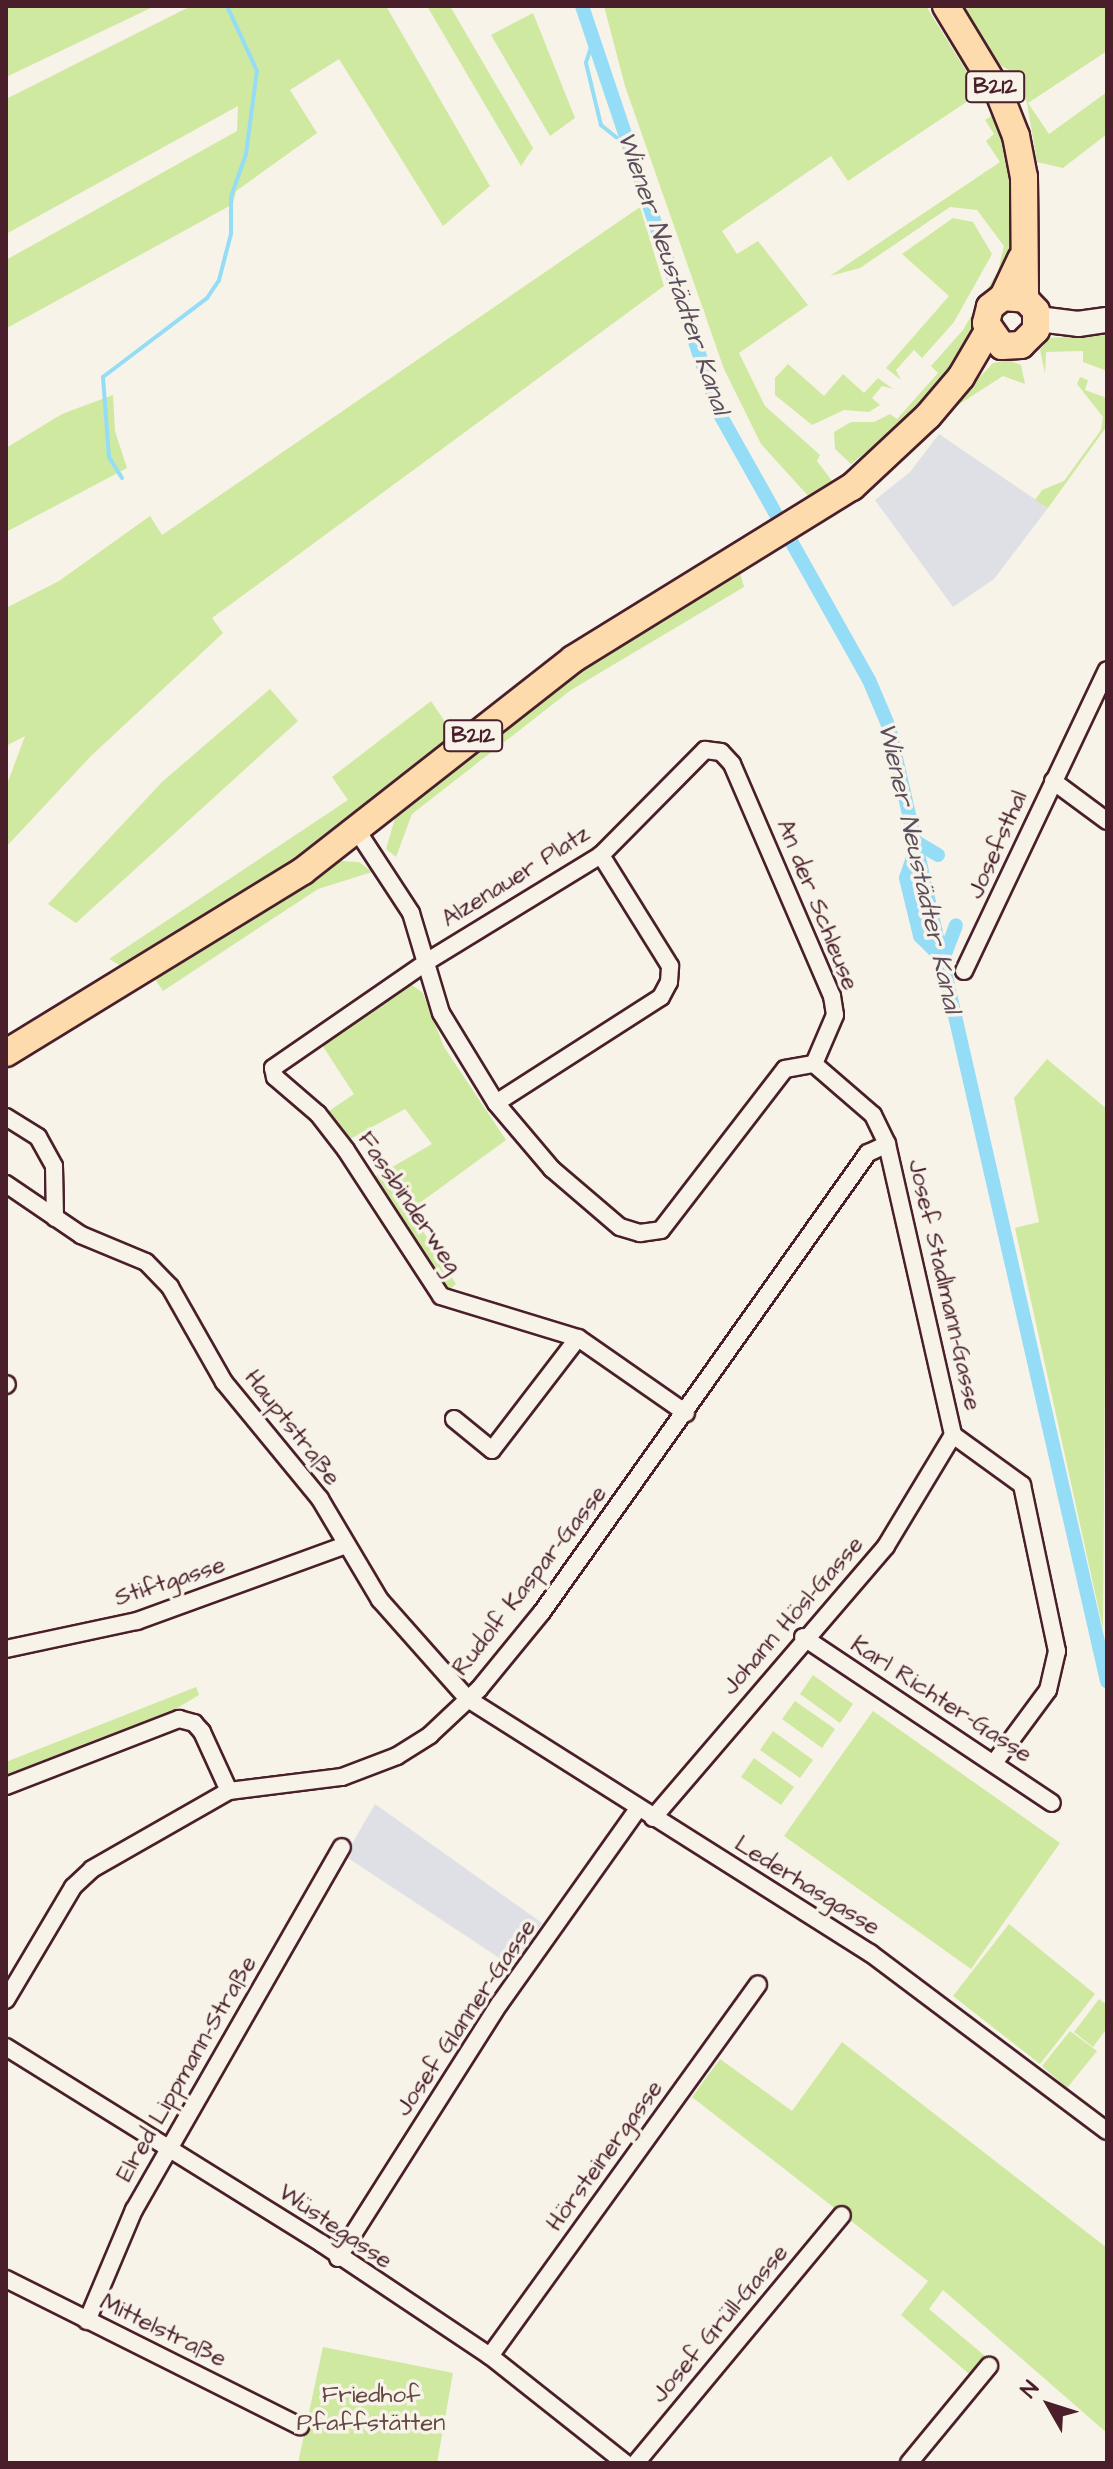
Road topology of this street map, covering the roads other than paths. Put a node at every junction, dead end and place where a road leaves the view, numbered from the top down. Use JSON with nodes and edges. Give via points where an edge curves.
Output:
{"nodes":[{"id":1,"x":946,"y":6,"type":"edge"},
{"id":2,"x":1022,"y":305,"type":"junction"},
{"id":3,"x":1107,"y":320,"type":"edge"},
{"id":4,"x":995,"y":338,"type":"junction"},
{"id":5,"x":1107,"y":670,"type":"edge"},
{"id":6,"x":732,"y":764,"type":"joint"},
{"id":7,"x":1053,"y":781,"type":"junction"},
{"id":8,"x":1107,"y":821,"type":"edge"},
{"id":9,"x":358,"y":832,"type":"junction"},
{"id":10,"x":601,"y":855,"type":"junction"},
{"id":11,"x":428,"y":961,"type":"junction"},
{"id":12,"x":964,"y":971,"type":"dead end"},
{"id":13,"x":6,"y":1053,"type":"edge"},
{"id":14,"x":814,"y":1064,"type":"junction"},
{"id":15,"x":273,"y":1068,"type":"joint"},
{"id":16,"x":496,"y":1103,"type":"junction"},
{"id":17,"x":6,"y":1117,"type":"edge"},
{"id":18,"x":887,"y":1144,"type":"junction"},
{"id":19,"x":6,"y":1184,"type":"edge"},
{"id":20,"x":55,"y":1218,"type":"junction"},
{"id":21,"x":578,"y":1338,"type":"junction"},
{"id":22,"x":686,"y":1413,"type":"junction"},
{"id":23,"x":454,"y":1419,"type":"dead end"},
{"id":24,"x":953,"y":1435,"type":"junction"},
{"id":25,"x":343,"y":1546,"type":"junction"},
{"id":26,"x":803,"y":1637,"type":"junction"},
{"id":27,"x":6,"y":1649,"type":"edge"},
{"id":28,"x":468,"y":1699,"type":"junction"},
{"id":29,"x":994,"y":1763,"type":"junction"},
{"id":30,"x":6,"y":1786,"type":"edge"},
{"id":31,"x":229,"y":1791,"type":"junction"},
{"id":32,"x":1052,"y":1803,"type":"dead end"},
{"id":33,"x":638,"y":1809,"type":"junction"},
{"id":34,"x":653,"y":1818,"type":"junction"},
{"id":35,"x":342,"y":1847,"type":"dead end"},
{"id":36,"x":758,"y":1984,"type":"dead end"},
{"id":37,"x":6,"y":2000,"type":"edge"},
{"id":38,"x":6,"y":2047,"type":"edge"},
{"id":39,"x":1107,"y":2131,"type":"edge"},
{"id":40,"x":168,"y":2149,"type":"junction"},
{"id":41,"x":842,"y":2215,"type":"dead end"},
{"id":42,"x":338,"y":2258,"type":"junction"},
{"id":43,"x":6,"y":2279,"type":"edge"},
{"id":44,"x":87,"y":2321,"type":"junction"},
{"id":45,"x":490,"y":2356,"type":"junction"},
{"id":46,"x":989,"y":2366,"type":"dead end"},
{"id":47,"x":300,"y":2426,"type":"dead end"},
{"id":48,"x":625,"y":2463,"type":"edge"},
{"id":49,"x":636,"y":2463,"type":"edge"},
{"id":50,"x":909,"y":2463,"type":"edge"}],
"edges":[{"from":1,"to":2,"type":"main road","number":"B212","via":[[999,93],[1016,136],[1024,177]]},
{"from":2,"to":3,"type":"main road","via":[[1078,324]]},
{"from":2,"to":4,"type":"main road","number":"B212","via":[[986,315]]},
{"from":2,"to":4,"type":"main road","number":"B212","via":[[1030,339],[1021,345]]},
{"from":4,"to":9,"type":"main road","number":"B212","via":[[890,456],[797,525],[573,659]]},
{"from":5,"to":7,"type":"street","name":"Josefsthal"},
{"from":6,"to":10,"type":"street","name":"Alzenauer Platz","via":[[721,752],[705,750]]},
{"from":6,"to":14,"type":"street","name":"An der Schleuse","via":[[832,996],[835,1015]]},
{"from":7,"to":8,"type":"street","name":"Josefsthal"},
{"from":7,"to":12,"type":"street","name":"Josefsthal"},
{"from":9,"to":11,"type":"street","via":[[411,913]]},
{"from":9,"to":13,"type":"main road","number":"B212"},
{"from":10,"to":11,"type":"street","name":"Alzenauer Platz"},
{"from":10,"to":16,"type":"street","via":[[670,966],[669,982],[661,997]]},
{"from":11,"to":15,"type":"street","name":"Alzenauer Platz"},
{"from":11,"to":16,"type":"street","via":[[441,1013]]},
{"from":14,"to":16,"type":"street","via":[[785,1069],[661,1230],[640,1233],[620,1227],[552,1169]]},
{"from":14,"to":18,"type":"street","name":"Josef Stadlmann-Gasse","via":[[873,1115]]},
{"from":15,"to":21,"type":"street","name":"Fassbinderweg","via":[[275,1077],[318,1114],[346,1150],[441,1296]]},
{"from":17,"to":20,"type":"street","via":[[38,1137],[54,1166]]},
{"from":18,"to":22,"type":"street","name":"Rudolf Kaspar-Gasse","via":[[868,1153]]},
{"from":18,"to":24,"type":"street","name":"Josef Stadlmann-Gasse"},
{"from":19,"to":20,"type":"street","name":"Hauptstraße"},
{"from":20,"to":25,"type":"street","name":"Hauptstraße","via":[[146,1262],[170,1287],[224,1382],[320,1499]]},
{"from":21,"to":22,"type":"street","name":"Fassbinderweg"},
{"from":21,"to":23,"type":"street","via":[[492,1450]]},
{"from":22,"to":28,"type":"street","name":"Rudolf Kaspar-Gasse","via":[[542,1612]]},
{"from":24,"to":26,"type":"street","name":"Johann Hösl-Gasse","via":[[886,1546]]},
{"from":24,"to":29,"type":"street","name":"Josef Stadlmann-Gasse","via":[[1022,1485],[1057,1651],[1048,1690]]},
{"from":25,"to":27,"type":"street","name":"Stiftgasse","via":[[137,1621]]},
{"from":25,"to":28,"type":"street","name":"Hauptstraße","via":[[380,1600]]},
{"from":26,"to":29,"type":"street","name":"Karl Richter-Gasse"},
{"from":26,"to":34,"type":"street","name":"Johann Hösl-Gasse"},
{"from":28,"to":31,"type":"street","name":"Rudolf Kaspar-Gasse","via":[[430,1735],[397,1756],[342,1777]]},
{"from":28,"to":33,"type":"street","name":"Lederhasgasse"},
{"from":29,"to":32,"type":"street","name":"Karl Richter-Gasse"},
{"from":30,"to":31,"type":"street","via":[[179,1719],[202,1732]]},
{"from":31,"to":37,"type":"street","name":"Rudolf Kaspar-Gasse","via":[[92,1869],[73,1887]]},
{"from":33,"to":34,"type":"street","name":"Lederhasgasse"},
{"from":33,"to":42,"type":"street","name":"Josef Glanner-Gasse","via":[[500,2003]]},
{"from":34,"to":39,"type":"street","name":"Lederhasgasse","via":[[870,1953]]},
{"from":35,"to":40,"type":"street","name":"Elred Lippmann-Straße"},
{"from":36,"to":45,"type":"street","name":"Hörsteinergasse"},
{"from":38,"to":40,"type":"street","name":"Wüstegasse"},
{"from":40,"to":42,"type":"street","name":"Wüstegasse"},
{"from":40,"to":44,"type":"street","name":"Elred Lippmann-Straße","via":[[134,2210]]},
{"from":41,"to":49,"type":"street","name":"Josef Grüll-Gasse"},
{"from":42,"to":45,"type":"street","name":"Wüstegasse"},
{"from":43,"to":44,"type":"street","name":"Mittelstraße"},
{"from":44,"to":47,"type":"street","name":"Mittelstraße"},
{"from":45,"to":48,"type":"street","name":"Wüstegasse"},
{"from":46,"to":50,"type":"street"}]}
